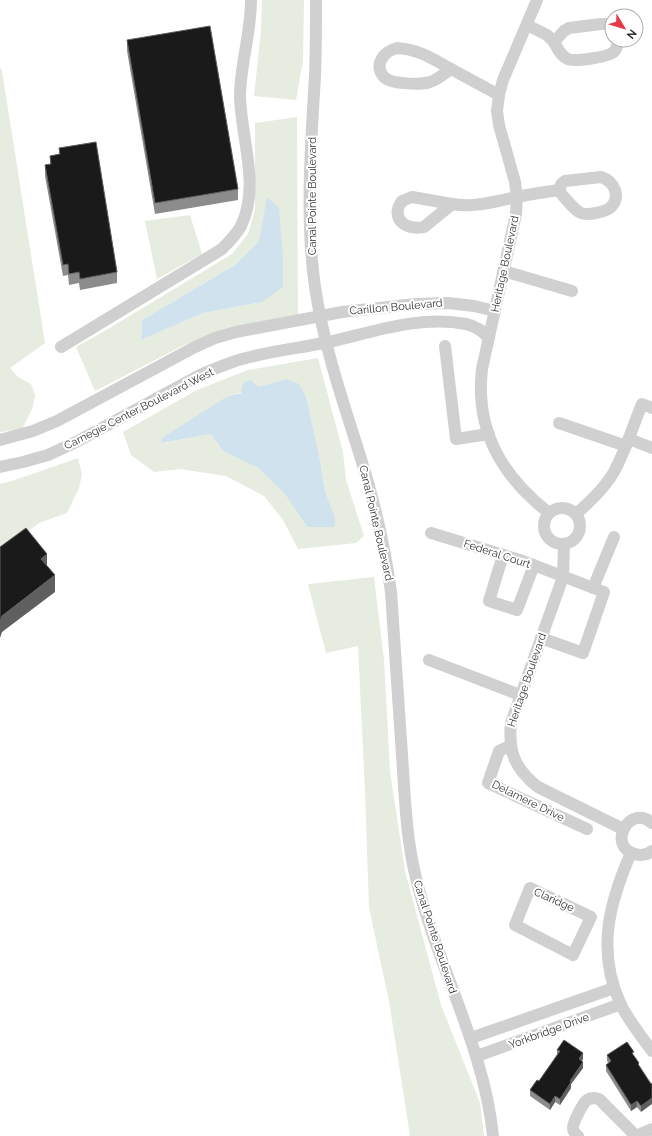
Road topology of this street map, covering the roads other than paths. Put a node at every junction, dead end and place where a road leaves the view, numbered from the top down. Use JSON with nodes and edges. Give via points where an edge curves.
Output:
{"nodes":[{"id":1,"x":251,"y":0,"type":"edge"},
{"id":2,"x":316,"y":0,"type":"edge"},
{"id":3,"x":537,"y":0,"type":"edge"},
{"id":4,"x":604,"y":24,"type":"edge"},
{"id":5,"x":527,"y":25,"type":"junction"},
{"id":6,"x":554,"y":42,"type":"junction"},
{"id":7,"x":616,"y":48,"type":"edge"},
{"id":8,"x":451,"y":69,"type":"junction"},
{"id":9,"x":499,"y":95,"type":"junction"},
{"id":10,"x":560,"y":190,"type":"dead end"},
{"id":11,"x":517,"y":197,"type":"junction"},
{"id":12,"x":452,"y":204,"type":"dead end"},
{"id":13,"x":504,"y":270,"type":"junction"},
{"id":14,"x":572,"y":291,"type":"dead end"},
{"id":15,"x":495,"y":311,"type":"junction"},
{"id":16,"x":321,"y":317,"type":"junction"},
{"id":17,"x":489,"y":338,"type":"junction"},
{"id":18,"x":325,"y":342,"type":"junction"},
{"id":19,"x":445,"y":346,"type":"dead end"},
{"id":20,"x":61,"y":347,"type":"dead end"},
{"id":21,"x":652,"y":408,"type":"edge"},
{"id":22,"x":558,"y":423,"type":"dead end"},
{"id":23,"x":489,"y":434,"type":"junction"},
{"id":24,"x":0,"y":440,"type":"edge"},
{"id":25,"x":627,"y":442,"type":"junction"},
{"id":26,"x":652,"y":448,"type":"edge"},
{"id":27,"x":0,"y":467,"type":"edge"},
{"id":28,"x":549,"y":513,"type":"junction"},
{"id":29,"x":576,"y":514,"type":"junction"},
{"id":30,"x":431,"y":533,"type":"dead end"},
{"id":31,"x":614,"y":537,"type":"dead end"},
{"id":32,"x":564,"y":544,"type":"junction"},
{"id":33,"x":503,"y":555,"type":"junction"},
{"id":34,"x":534,"y":565,"type":"junction"},
{"id":35,"x":563,"y":577,"type":"junction"},
{"id":36,"x":593,"y":588,"type":"junction"},
{"id":37,"x":541,"y":638,"type":"junction"},
{"id":38,"x":429,"y":660,"type":"dead end"},
{"id":39,"x":520,"y":695,"type":"junction"},
{"id":40,"x":510,"y":746,"type":"junction"},
{"id":41,"x":652,"y":823,"type":"edge"},
{"id":42,"x":587,"y":829,"type":"dead end"},
{"id":43,"x":623,"y":829,"type":"junction"},
{"id":44,"x":652,"y":851,"type":"edge"},
{"id":45,"x":631,"y":853,"type":"junction"},
{"id":46,"x":591,"y":917,"type":"junction"},
{"id":47,"x":609,"y":919,"type":"junction"},
{"id":48,"x":614,"y":988,"type":"junction"},
{"id":49,"x":621,"y":1004,"type":"junction"},
{"id":50,"x":471,"y":1038,"type":"junction"},
{"id":51,"x":652,"y":1051,"type":"edge"},
{"id":52,"x":477,"y":1056,"type":"junction"},
{"id":53,"x":652,"y":1129,"type":"edge"},
{"id":54,"x":494,"y":1136,"type":"edge"},
{"id":55,"x":578,"y":1136,"type":"edge"},
{"id":56,"x":635,"y":1136,"type":"edge"}],
"edges":[{"from":1,"to":20,"type":"street","via":[[240,93],[249,185],[247,209],[241,226],[222,249]]},
{"from":2,"to":16,"type":"street","name":"Canal Pointe Boulevard","via":[[310,231],[315,288]]},
{"from":3,"to":5,"type":"street","name":"Heritage Boulevard"},
{"from":4,"to":6,"type":"street","via":[[569,28]]},
{"from":5,"to":6,"type":"street","via":[[547,35]]},
{"from":5,"to":9,"type":"street","name":"Heritage Boulevard"},
{"from":6,"to":7,"type":"street","via":[[563,56],[575,60],[609,55]]},
{"from":8,"to":8,"type":"street","via":[[419,51],[397,48],[381,59],[380,72],[389,81],[424,84],[432,82]]},
{"from":8,"to":9,"type":"street"},
{"from":9,"to":11,"type":"street","name":"Heritage Boulevard","via":[[499,125]]},
{"from":10,"to":11,"type":"street"},
{"from":11,"to":12,"type":"street","via":[[472,206]]},
{"from":11,"to":13,"type":"street","name":"Heritage Boulevard"},
{"from":13,"to":14,"type":"street"},
{"from":13,"to":15,"type":"street","name":"Heritage Boulevard"},
{"from":15,"to":16,"type":"street","name":"Carillon Boulevard","via":[[448,303],[416,304],[342,312]]},
{"from":15,"to":17,"type":"street","name":"Heritage Boulevard"},
{"from":16,"to":18,"type":"street","name":"Canal Pointe Boulevard"},
{"from":16,"to":24,"type":"street","via":[[215,338],[195,346],[57,420],[32,431]]},
{"from":17,"to":18,"type":"street","name":"Carillon Boulevard","via":[[475,326],[420,322]]},
{"from":17,"to":23,"type":"street","name":"Heritage Boulevard","via":[[482,369],[482,395]]},
{"from":18,"to":27,"type":"street","name":"Carnegie Center Boulevard West","via":[[221,366],[48,455]]},
{"from":18,"to":50,"type":"street","name":"Canal Pointe Boulevard","via":[[365,471],[388,572],[407,831],[415,877],[425,914]]},
{"from":19,"to":23,"type":"street","via":[[456,439]]},
{"from":21,"to":25,"type":"street","via":[[642,404]]},
{"from":22,"to":25,"type":"street"},
{"from":23,"to":28,"type":"street","name":"Heritage Boulevard","via":[[507,471],[533,500]]},
{"from":25,"to":26,"type":"street"},
{"from":25,"to":29,"type":"street","via":[[615,471],[591,501]]},
{"from":28,"to":29,"type":"street","via":[[556,508],[563,508]]},
{"from":28,"to":32,"type":"street","via":[[543,525],[544,532],[553,542]]},
{"from":29,"to":32,"type":"street","via":[[581,524],[580,532],[571,542]]},
{"from":30,"to":33,"type":"street","name":"Federal Court"},
{"from":31,"to":36,"type":"street"},
{"from":32,"to":35,"type":"street","name":"Heritage Boulevard"},
{"from":33,"to":34,"type":"street","name":"Federal Court"},
{"from":33,"to":34,"type":"street","via":[[488,601],[517,610]]},
{"from":34,"to":35,"type":"street","name":"Federal Court"},
{"from":35,"to":36,"type":"street","name":"Federal Court"},
{"from":35,"to":37,"type":"street","name":"Heritage Boulevard"},
{"from":36,"to":37,"type":"street","via":[[604,592],[583,653]]},
{"from":37,"to":39,"type":"street","name":"Heritage Boulevard"},
{"from":38,"to":39,"type":"street"},
{"from":39,"to":40,"type":"street","name":"Heritage Boulevard","via":[[511,723]]},
{"from":40,"to":42,"type":"street","name":"Delamere Drive","via":[[500,751],[488,783]]},
{"from":40,"to":43,"type":"street","name":"Heritage Boulevard","via":[[519,768],[527,779],[538,787]]},
{"from":41,"to":43,"type":"street","via":[[636,819],[630,821]]},
{"from":43,"to":45,"type":"street","via":[[622,842]]},
{"from":44,"to":45,"type":"street","via":[[645,855]]},
{"from":45,"to":47,"type":"street","via":[[614,896]]},
{"from":46,"to":46,"type":"street","name":"Claridge","via":[[530,888],[515,925],[573,955]]},
{"from":46,"to":47,"type":"street"},
{"from":47,"to":48,"type":"street","via":[[607,949]]},
{"from":48,"to":49,"type":"street"},
{"from":48,"to":50,"type":"street","name":"Yorkbridge Drive"},
{"from":49,"to":51,"type":"street"},
{"from":49,"to":52,"type":"street","name":"Yorkbridge Drive"},
{"from":50,"to":52,"type":"street","name":"Canal Pointe Boulevard"},
{"from":52,"to":54,"type":"street","name":"Canal Pointe Boulevard"},
{"from":53,"to":56,"type":"street"},
{"from":55,"to":56,"type":"street","via":[[572,1126],[584,1103],[594,1098],[599,1099]]}]}
